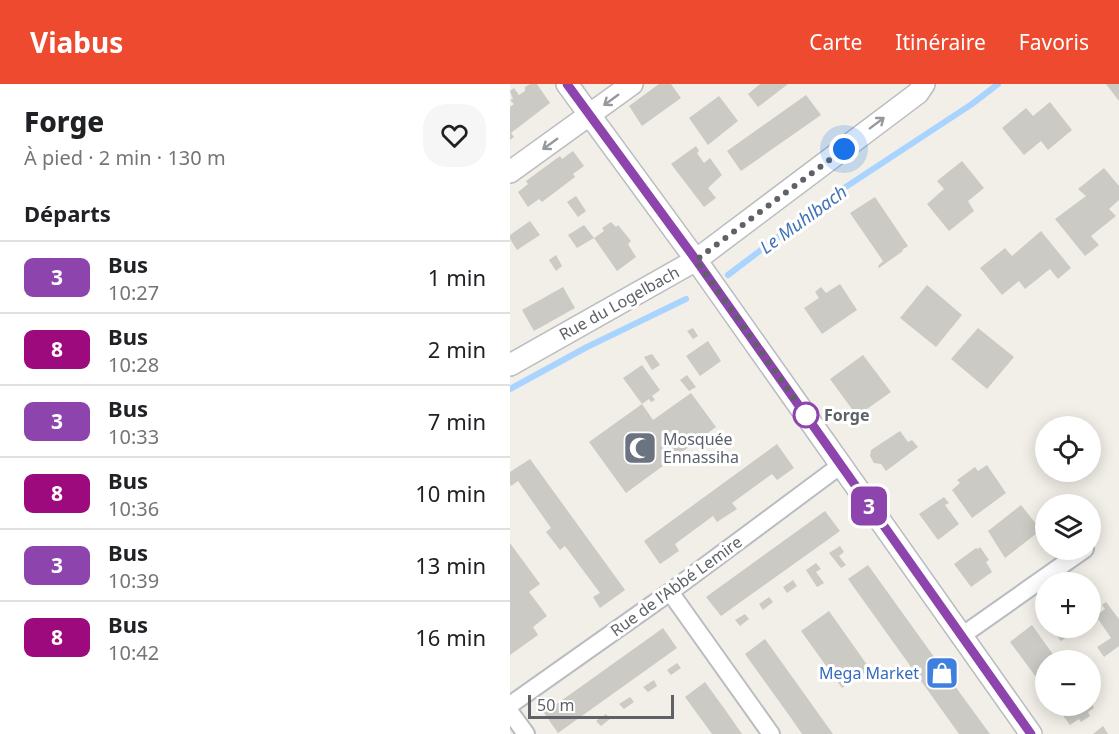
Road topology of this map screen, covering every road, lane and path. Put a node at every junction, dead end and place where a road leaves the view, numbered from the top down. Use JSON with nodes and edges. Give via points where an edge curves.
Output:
{"nodes":[{"id":1,"x":567,"y":84,"type":"edge"},
{"id":2,"x":632,"y":84,"type":"edge"},
{"id":3,"x":918,"y":87,"type":"edge"},
{"id":4,"x":590,"y":115,"type":"junction"},
{"id":5,"x":510,"y":172,"type":"edge"},
{"id":6,"x":696,"y":260,"type":"junction"},
{"id":7,"x":510,"y":365,"type":"edge"},
{"id":8,"x":841,"y":465,"type":"junction"},
{"id":9,"x":1069,"y":560,"type":"edge"},
{"id":10,"x":670,"y":592,"type":"junction"},
{"id":11,"x":960,"y":636,"type":"junction"},
{"id":12,"x":510,"y":705,"type":"edge"},
{"id":13,"x":510,"y":712,"type":"edge"},
{"id":14,"x":526,"y":734,"type":"edge"},
{"id":15,"x":771,"y":734,"type":"edge"},
{"id":16,"x":1030,"y":734,"type":"edge"}],
"edges":[{"from":1,"to":4,"type":"street"},
{"from":2,"to":4,"type":"street","one_way":true},
{"from":6,"to":3,"type":"street","name":"Rue du Logelbach","one_way":true},
{"from":4,"to":5,"type":"street","one_way":true},
{"from":4,"to":6,"type":"street"},
{"from":6,"to":7,"type":"street","name":"Rue du Logelbach"},
{"from":6,"to":8,"type":"street"},
{"from":8,"to":10,"type":"street","name":"Rue de l'Abbé Lemire"},
{"from":8,"to":11,"type":"street"},
{"from":9,"to":11,"type":"street"},
{"from":10,"to":12,"type":"street","name":"Rue de l'Abbé Lemire"},
{"from":10,"to":15,"type":"street"},
{"from":11,"to":16,"type":"street"},
{"from":13,"to":14,"type":"street"}]}
